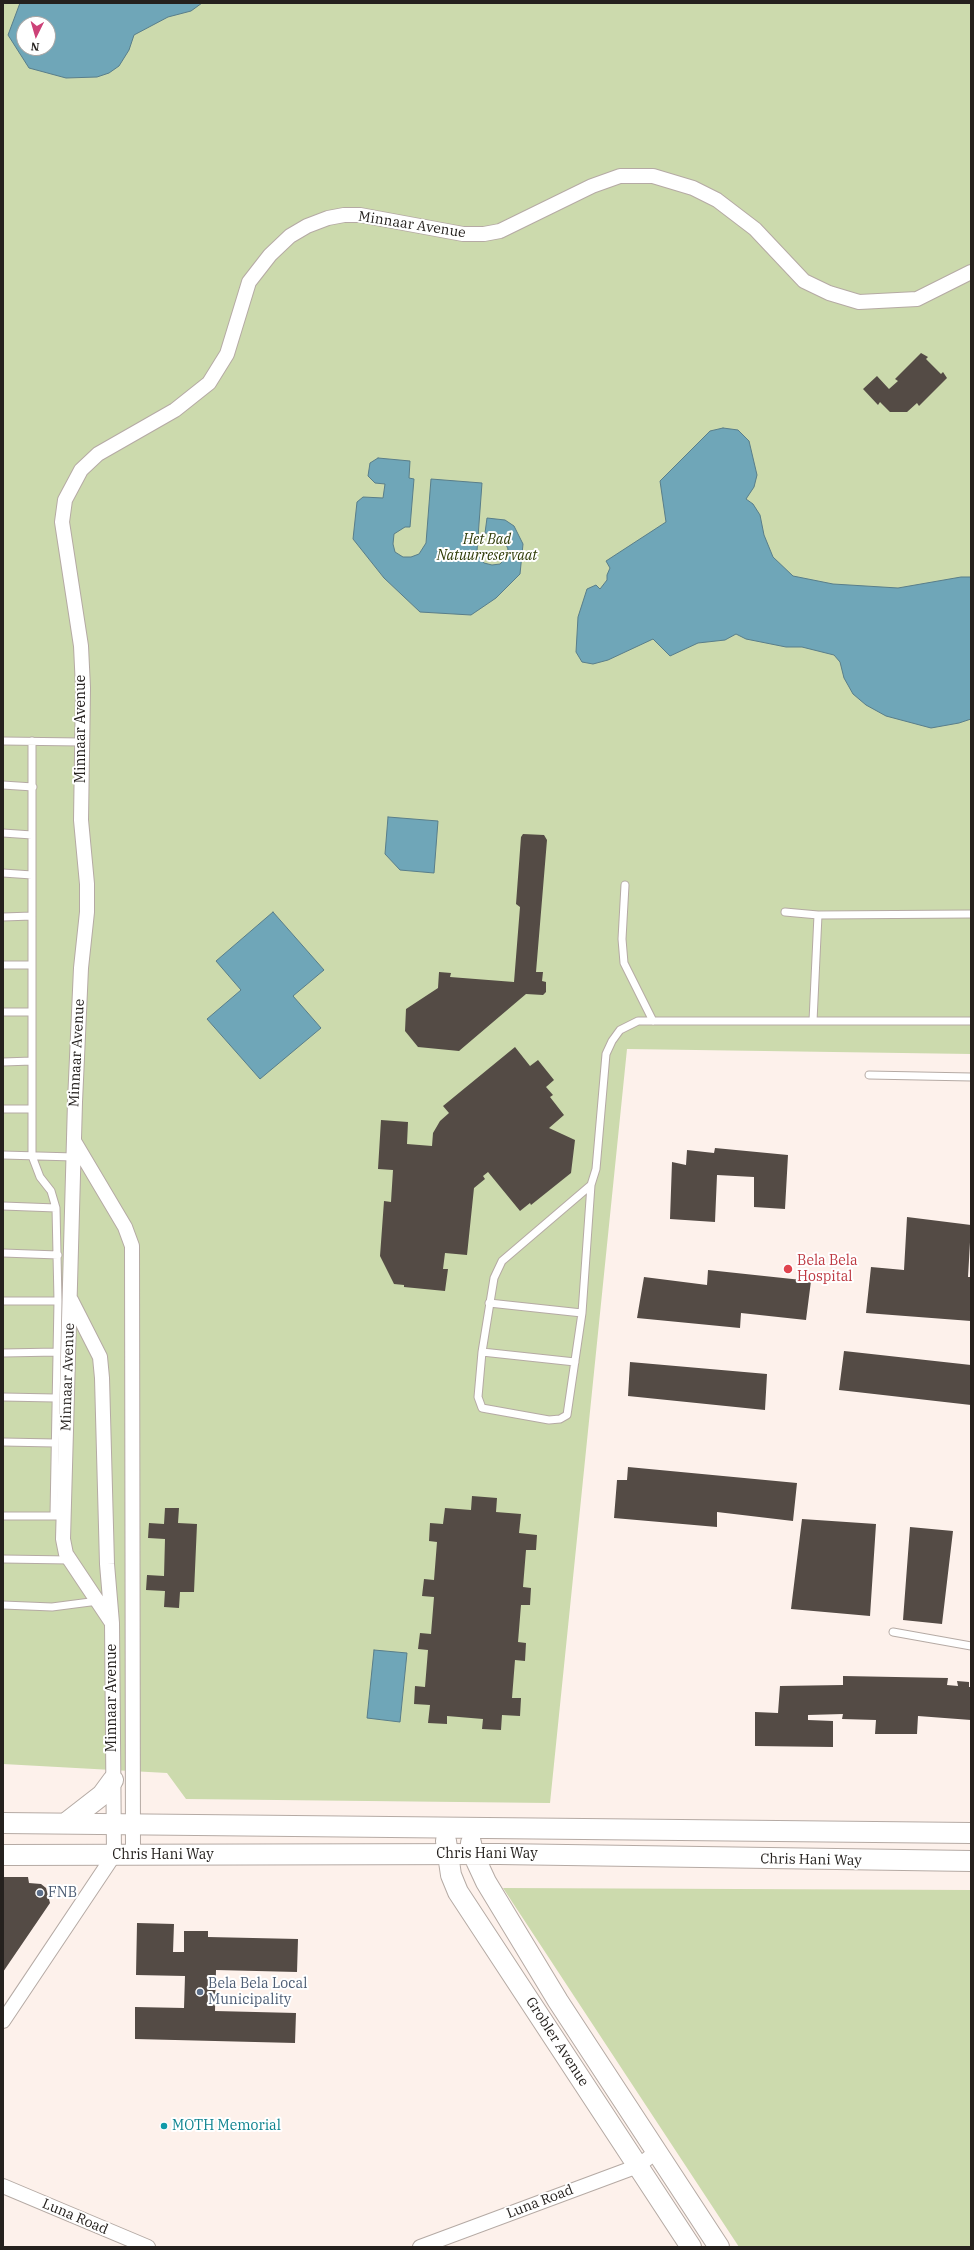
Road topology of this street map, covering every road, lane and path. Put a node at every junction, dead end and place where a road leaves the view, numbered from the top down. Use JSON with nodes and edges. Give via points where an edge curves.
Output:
{"nodes":[{"id":1,"x":971,"y":272,"type":"edge"},
{"id":2,"x":3,"y":741,"type":"edge"},
{"id":3,"x":32,"y":741,"type":"junction"},
{"id":4,"x":81,"y":742,"type":"junction"},
{"id":5,"x":3,"y":785,"type":"edge"},
{"id":6,"x":33,"y":787,"type":"junction"},
{"id":7,"x":3,"y":833,"type":"edge"},
{"id":8,"x":32,"y":835,"type":"junction"},
{"id":9,"x":3,"y":873,"type":"edge"},
{"id":10,"x":32,"y":874,"type":"junction"},
{"id":11,"x":625,"y":885,"type":"dead end"},
{"id":12,"x":785,"y":912,"type":"dead end"},
{"id":13,"x":971,"y":914,"type":"edge"},
{"id":14,"x":818,"y":915,"type":"junction"},
{"id":15,"x":3,"y":916,"type":"edge"},
{"id":16,"x":32,"y":916,"type":"junction"},
{"id":17,"x":3,"y":965,"type":"edge"},
{"id":18,"x":32,"y":965,"type":"junction"},
{"id":19,"x":3,"y":1012,"type":"edge"},
{"id":20,"x":32,"y":1012,"type":"junction"},
{"id":21,"x":654,"y":1021,"type":"junction"},
{"id":22,"x":813,"y":1021,"type":"junction"},
{"id":23,"x":971,"y":1021,"type":"edge"},
{"id":24,"x":32,"y":1061,"type":"junction"},
{"id":25,"x":3,"y":1062,"type":"edge"},
{"id":26,"x":869,"y":1075,"type":"dead end"},
{"id":27,"x":971,"y":1077,"type":"edge"},
{"id":28,"x":3,"y":1109,"type":"edge"},
{"id":29,"x":32,"y":1109,"type":"junction"},
{"id":30,"x":74,"y":1140,"type":"junction"},
{"id":31,"x":3,"y":1155,"type":"edge"},
{"id":32,"x":32,"y":1156,"type":"junction"},
{"id":33,"x":74,"y":1157,"type":"junction"},
{"id":34,"x":591,"y":1185,"type":"junction"},
{"id":35,"x":3,"y":1206,"type":"edge"},
{"id":36,"x":56,"y":1208,"type":"junction"},
{"id":37,"x":3,"y":1253,"type":"edge"},
{"id":38,"x":58,"y":1255,"type":"junction"},
{"id":39,"x":64,"y":1299,"type":"junction"},
{"id":40,"x":3,"y":1301,"type":"edge"},
{"id":41,"x":489,"y":1303,"type":"junction"},
{"id":42,"x":582,"y":1313,"type":"junction"},
{"id":43,"x":57,"y":1352,"type":"junction"},
{"id":44,"x":482,"y":1352,"type":"junction"},
{"id":45,"x":3,"y":1353,"type":"edge"},
{"id":46,"x":575,"y":1362,"type":"junction"},
{"id":47,"x":3,"y":1397,"type":"edge"},
{"id":48,"x":55,"y":1398,"type":"junction"},
{"id":49,"x":3,"y":1442,"type":"edge"},
{"id":50,"x":55,"y":1442,"type":"junction"},
{"id":51,"x":3,"y":1516,"type":"edge"},
{"id":52,"x":59,"y":1516,"type":"junction"},
{"id":53,"x":3,"y":1559,"type":"edge"},
{"id":54,"x":70,"y":1560,"type":"junction"},
{"id":55,"x":98,"y":1601,"type":"junction"},
{"id":56,"x":3,"y":1605,"type":"edge"},
{"id":57,"x":112,"y":1623,"type":"junction"},
{"id":58,"x":893,"y":1632,"type":"dead end"},
{"id":59,"x":971,"y":1646,"type":"edge"},
{"id":60,"x":112,"y":1780,"type":"junction"},
{"id":61,"x":3,"y":1823,"type":"edge"},
{"id":62,"x":66,"y":1823,"type":"junction"},
{"id":63,"x":123,"y":1825,"type":"junction"},
{"id":64,"x":445,"y":1828,"type":"junction"},
{"id":65,"x":468,"y":1828,"type":"junction"},
{"id":66,"x":692,"y":1830,"type":"junction"},
{"id":67,"x":971,"y":1833,"type":"edge"},
{"id":68,"x":448,"y":1854,"type":"junction"},
{"id":69,"x":473,"y":1854,"type":"junction"},
{"id":70,"x":3,"y":1855,"type":"edge"},
{"id":71,"x":123,"y":1855,"type":"junction"},
{"id":72,"x":692,"y":1858,"type":"junction"},
{"id":73,"x":971,"y":1861,"type":"edge"},
{"id":74,"x":3,"y":2020,"type":"edge"},
{"id":75,"x":656,"y":2152,"type":"junction"},
{"id":76,"x":638,"y":2166,"type":"junction"},
{"id":77,"x":3,"y":2186,"type":"edge"},
{"id":78,"x":148,"y":2247,"type":"edge"},
{"id":79,"x":420,"y":2247,"type":"edge"},
{"id":80,"x":691,"y":2247,"type":"edge"},
{"id":81,"x":718,"y":2247,"type":"edge"}],
"edges":[{"from":1,"to":4,"type":"street","name":"Minnaar Avenue","via":[[917,299],[859,302],[829,293],[804,281],[755,229],[717,200],[694,188],[653,176],[620,176],[500,231],[484,234],[463,234],[360,215],[344,215],[306,226],[290,236],[249,282],[227,354],[209,383],[175,410],[98,454],[81,470],[65,500],[63,529],[81,646]]},
{"from":2,"to":3,"type":"lane"},
{"from":3,"to":4,"type":"lane"},
{"from":3,"to":6,"type":"lane"},
{"from":4,"to":30,"type":"street","name":"Minnaar Avenue","via":[[81,820],[87,912]]},
{"from":5,"to":6,"type":"lane"},
{"from":6,"to":8,"type":"lane"},
{"from":7,"to":8,"type":"lane"},
{"from":8,"to":10,"type":"lane"},
{"from":9,"to":10,"type":"lane"},
{"from":10,"to":16,"type":"lane"},
{"from":11,"to":21,"type":"lane","via":[[622,939],[624,963]]},
{"from":12,"to":14,"type":"lane"},
{"from":13,"to":14,"type":"lane"},
{"from":14,"to":22,"type":"lane"},
{"from":15,"to":16,"type":"lane"},
{"from":16,"to":18,"type":"lane"},
{"from":17,"to":18,"type":"lane"},
{"from":18,"to":20,"type":"lane"},
{"from":19,"to":20,"type":"lane"},
{"from":20,"to":24,"type":"lane"},
{"from":21,"to":22,"type":"lane"},
{"from":21,"to":34,"type":"lane","via":[[638,1021],[620,1030],[606,1054],[596,1169]]},
{"from":22,"to":23,"type":"lane"},
{"from":24,"to":25,"type":"lane"},
{"from":24,"to":29,"type":"lane"},
{"from":26,"to":27,"type":"lane"},
{"from":28,"to":29,"type":"lane"},
{"from":29,"to":32,"type":"lane"},
{"from":30,"to":33,"type":"street","name":"Minnaar Avenue"},
{"from":30,"to":63,"type":"street","via":[[124,1227],[132,1246]]},
{"from":31,"to":32,"type":"lane"},
{"from":32,"to":33,"type":"lane"},
{"from":32,"to":36,"type":"lane","via":[[40,1177],[52,1191]]},
{"from":33,"to":39,"type":"street","name":"Minnaar Avenue"},
{"from":34,"to":41,"type":"lane","via":[[502,1261],[494,1278]]},
{"from":34,"to":42,"type":"lane"},
{"from":35,"to":36,"type":"lane"},
{"from":36,"to":38,"type":"lane"},
{"from":37,"to":38,"type":"lane"},
{"from":38,"to":39,"type":"lane"},
{"from":39,"to":40,"type":"lane"},
{"from":39,"to":43,"type":"lane"},
{"from":39,"to":52,"type":"street","name":"Minnaar Avenue"},
{"from":39,"to":57,"type":"street","via":[[100,1357],[107,1564]]},
{"from":41,"to":42,"type":"lane"},
{"from":41,"to":44,"type":"lane"},
{"from":42,"to":46,"type":"lane"},
{"from":43,"to":45,"type":"lane"},
{"from":43,"to":48,"type":"lane"},
{"from":44,"to":46,"type":"lane"},
{"from":44,"to":46,"type":"lane","via":[[478,1398],[482,1408],[549,1420],[567,1415]]},
{"from":47,"to":48,"type":"lane"},
{"from":48,"to":50,"type":"lane"},
{"from":49,"to":50,"type":"lane"},
{"from":50,"to":52,"type":"lane"},
{"from":51,"to":52,"type":"lane"},
{"from":52,"to":54,"type":"street","name":"Minnaar Avenue","via":[[66,1554]]},
{"from":53,"to":54,"type":"lane"},
{"from":54,"to":55,"type":"street","name":"Minnaar Avenue"},
{"from":55,"to":56,"type":"lane","via":[[52,1607]]},
{"from":55,"to":57,"type":"street","name":"Minnaar Avenue"},
{"from":57,"to":60,"type":"street","name":"Minnaar Avenue"},
{"from":58,"to":59,"type":"lane"},
{"from":60,"to":62,"type":"main road","via":[[102,1795]]},
{"from":60,"to":63,"type":"street","name":"Minnaar Avenue"},
{"from":61,"to":62,"type":"main road","name":"Chris Hani Way"},
{"from":62,"to":63,"type":"main road","name":"Chris Hani Way"},
{"from":63,"to":64,"type":"main road","name":"Chris Hani Way"},
{"from":63,"to":71,"type":"street","name":"Minnaar Avenue"},
{"from":63,"to":71,"type":"street"},
{"from":64,"to":65,"type":"main road","name":"Chris Hani Way"},
{"from":64,"to":68,"type":"main road","name":"Grobler Avenue"},
{"from":65,"to":66,"type":"main road","name":"Chris Hani Way"},
{"from":65,"to":69,"type":"main road","name":"Grobler Avenue"},
{"from":66,"to":67,"type":"main road","name":"Chris Hani Way"},
{"from":66,"to":72,"type":"main road"},
{"from":68,"to":69,"type":"main road","name":"Chris Hani Way"},
{"from":68,"to":71,"type":"main road","name":"Chris Hani Way"},
{"from":68,"to":76,"type":"main road","name":"Grobler Avenue","via":[[451,1875],[458,1892]]},
{"from":69,"to":72,"type":"main road","name":"Chris Hani Way"},
{"from":69,"to":75,"type":"main road","name":"Grobler Avenue","via":[[486,1882],[558,2001]]},
{"from":70,"to":71,"type":"main road","name":"Chris Hani Way"},
{"from":71,"to":74,"type":"street"},
{"from":72,"to":73,"type":"main road","name":"Chris Hani Way"},
{"from":75,"to":76,"type":"street","name":"Luna Road"},
{"from":75,"to":81,"type":"main road","name":"Grobler Avenue"},
{"from":76,"to":79,"type":"street","name":"Luna Road"},
{"from":76,"to":80,"type":"main road","name":"Grobler Avenue"},
{"from":77,"to":78,"type":"street","name":"Luna Road"}]}
